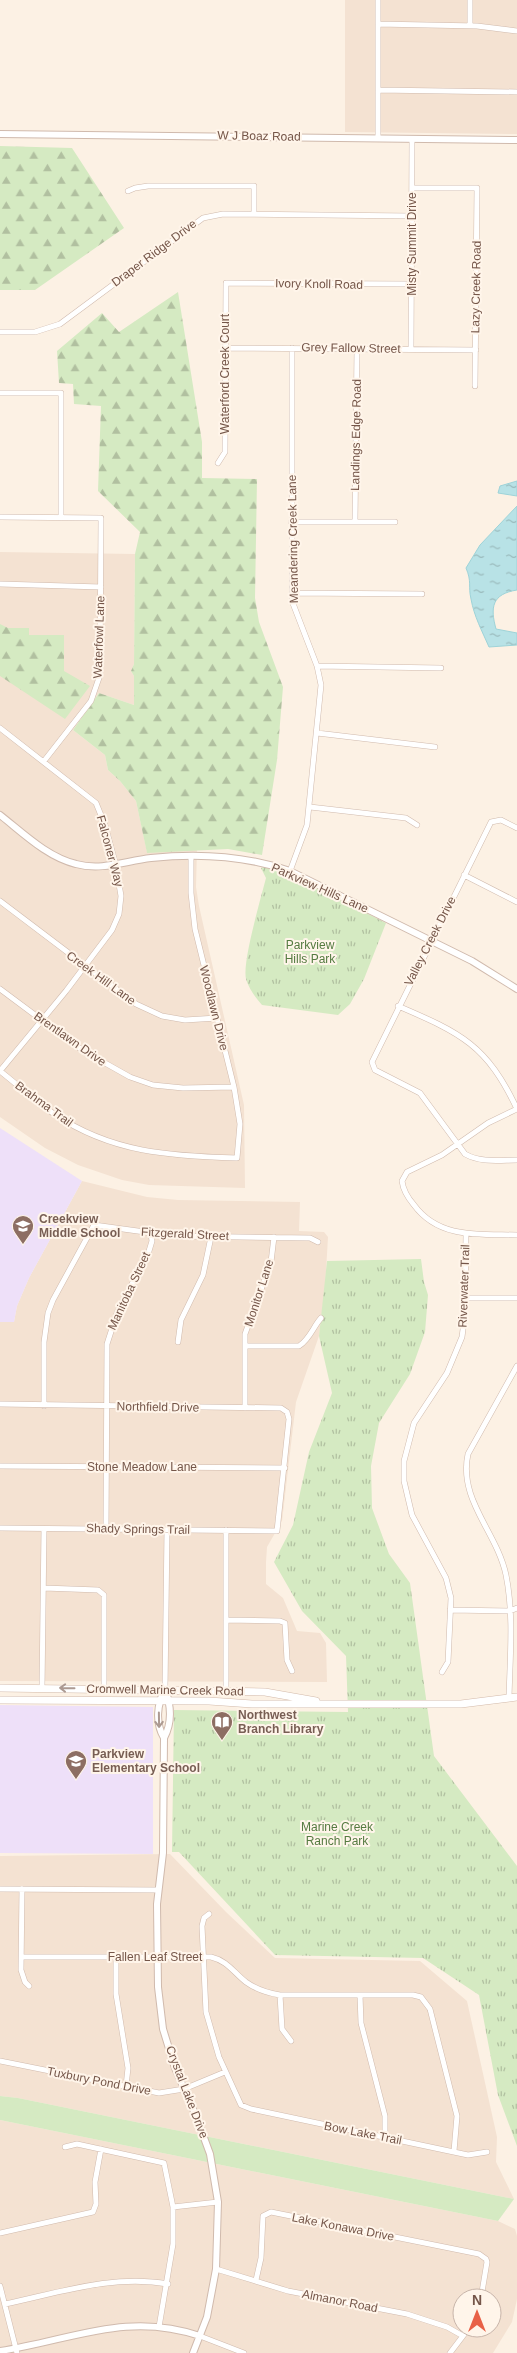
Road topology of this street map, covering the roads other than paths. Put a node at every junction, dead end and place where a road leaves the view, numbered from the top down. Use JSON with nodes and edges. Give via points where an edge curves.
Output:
{"nodes":[{"id":1,"x":378,"y":0,"type":"edge"},
{"id":2,"x":470,"y":0,"type":"edge"},
{"id":3,"x":378,"y":24,"type":"junction"},
{"id":4,"x":470,"y":26,"type":"junction"},
{"id":5,"x":517,"y":30,"type":"edge"},
{"id":6,"x":378,"y":90,"type":"junction"},
{"id":7,"x":517,"y":92,"type":"edge"},
{"id":8,"x":0,"y":134,"type":"edge"},
{"id":9,"x":378,"y":138,"type":"junction"},
{"id":10,"x":412,"y":138,"type":"junction"},
{"id":11,"x":517,"y":140,"type":"edge"},
{"id":12,"x":412,"y":188,"type":"junction"},
{"id":13,"x":128,"y":192,"type":"dead end"},
{"id":14,"x":254,"y":214,"type":"junction"},
{"id":15,"x":412,"y":216,"type":"junction"},
{"id":16,"x":226,"y":283,"type":"joint"},
{"id":17,"x":411,"y":284,"type":"junction"},
{"id":18,"x":0,"y":332,"type":"edge"},
{"id":19,"x":225,"y":348,"type":"junction"},
{"id":20,"x":292,"y":348,"type":"junction"},
{"id":21,"x":358,"y":349,"type":"junction"},
{"id":22,"x":411,"y":349,"type":"junction"},
{"id":23,"x":476,"y":350,"type":"junction"},
{"id":24,"x":476,"y":386,"type":"dead end"},
{"id":25,"x":0,"y":393,"type":"edge"},
{"id":26,"x":218,"y":463,"type":"dead end"},
{"id":27,"x":0,"y":517,"type":"edge"},
{"id":28,"x":61,"y":518,"type":"junction"},
{"id":29,"x":291,"y":522,"type":"junction"},
{"id":30,"x":355,"y":522,"type":"junction"},
{"id":31,"x":395,"y":522,"type":"dead end"},
{"id":32,"x":0,"y":584,"type":"edge"},
{"id":33,"x":101,"y":587,"type":"junction"},
{"id":34,"x":292,"y":593,"type":"junction"},
{"id":35,"x":422,"y":594,"type":"dead end"},
{"id":36,"x":317,"y":666,"type":"junction"},
{"id":37,"x":442,"y":668,"type":"dead end"},
{"id":38,"x":0,"y":728,"type":"edge"},
{"id":39,"x":317,"y":733,"type":"junction"},
{"id":40,"x":435,"y":747,"type":"dead end"},
{"id":41,"x":44,"y":762,"type":"junction"},
{"id":42,"x":310,"y":808,"type":"junction"},
{"id":43,"x":0,"y":815,"type":"edge"},
{"id":44,"x":417,"y":826,"type":"dead end"},
{"id":45,"x":517,"y":828,"type":"edge"},
{"id":46,"x":191,"y":857,"type":"junction"},
{"id":47,"x":116,"y":866,"type":"junction"},
{"id":48,"x":290,"y":871,"type":"junction"},
{"id":49,"x":464,"y":875,"type":"junction"},
{"id":50,"x":0,"y":901,"type":"edge"},
{"id":51,"x":517,"y":902,"type":"edge"},
{"id":52,"x":430,"y":940,"type":"junction"},
{"id":53,"x":85,"y":966,"type":"junction"},
{"id":54,"x":0,"y":989,"type":"edge"},
{"id":55,"x":517,"y":989,"type":"edge"},
{"id":56,"x":398,"y":1006,"type":"junction"},
{"id":57,"x":217,"y":1018,"type":"junction"},
{"id":58,"x":43,"y":1020,"type":"junction"},
{"id":59,"x":0,"y":1071,"type":"edge"},
{"id":60,"x":234,"y":1087,"type":"junction"},
{"id":61,"x":517,"y":1109,"type":"edge"},
{"id":62,"x":458,"y":1145,"type":"junction"},
{"id":63,"x":238,"y":1158,"type":"joint"},
{"id":64,"x":517,"y":1160,"type":"edge"},
{"id":65,"x":151,"y":1234,"type":"junction"},
{"id":66,"x":466,"y":1234,"type":"junction"},
{"id":67,"x":517,"y":1235,"type":"edge"},
{"id":68,"x":212,"y":1237,"type":"junction"},
{"id":69,"x":274,"y":1237,"type":"junction"},
{"id":70,"x":318,"y":1242,"type":"dead end"},
{"id":71,"x":465,"y":1298,"type":"junction"},
{"id":72,"x":517,"y":1298,"type":"edge"},
{"id":73,"x":322,"y":1318,"type":"dead end"},
{"id":74,"x":178,"y":1342,"type":"dead end"},
{"id":75,"x":245,"y":1346,"type":"junction"},
{"id":76,"x":517,"y":1366,"type":"edge"},
{"id":77,"x":0,"y":1404,"type":"edge"},
{"id":78,"x":44,"y":1406,"type":"junction"},
{"id":79,"x":106,"y":1406,"type":"junction"},
{"id":80,"x":245,"y":1408,"type":"junction"},
{"id":81,"x":0,"y":1466,"type":"edge"},
{"id":82,"x":106,"y":1466,"type":"junction"},
{"id":83,"x":285,"y":1468,"type":"junction"},
{"id":84,"x":0,"y":1528,"type":"edge"},
{"id":85,"x":44,"y":1529,"type":"junction"},
{"id":86,"x":106,"y":1529,"type":"junction"},
{"id":87,"x":167,"y":1530,"type":"junction"},
{"id":88,"x":226,"y":1530,"type":"junction"},
{"id":89,"x":44,"y":1588,"type":"junction"},
{"id":90,"x":517,"y":1608,"type":"edge"},
{"id":91,"x":450,"y":1610,"type":"junction"},
{"id":92,"x":510,"y":1611,"type":"junction"},
{"id":93,"x":226,"y":1620,"type":"junction"},
{"id":94,"x":292,"y":1671,"type":"dead end"},
{"id":95,"x":442,"y":1672,"type":"dead end"},
{"id":96,"x":0,"y":1688,"type":"edge"},
{"id":97,"x":42,"y":1688,"type":"junction"},
{"id":98,"x":104,"y":1689,"type":"junction"},
{"id":99,"x":165,"y":1689,"type":"junction"},
{"id":100,"x":226,"y":1691,"type":"junction"},
{"id":101,"x":517,"y":1696,"type":"edge"},
{"id":102,"x":509,"y":1698,"type":"junction"},
{"id":103,"x":0,"y":1700,"type":"edge"},
{"id":104,"x":42,"y":1700,"type":"junction"},
{"id":105,"x":158,"y":1701,"type":"junction"},
{"id":106,"x":170,"y":1701,"type":"junction"},
{"id":107,"x":332,"y":1703,"type":"junction"},
{"id":108,"x":164,"y":1738,"type":"junction"},
{"id":109,"x":0,"y":1889,"type":"edge"},
{"id":110,"x":22,"y":1889,"type":"junction"},
{"id":111,"x":157,"y":1890,"type":"junction"},
{"id":112,"x":209,"y":1914,"type":"dead end"},
{"id":113,"x":116,"y":1956,"type":"junction"},
{"id":114,"x":22,"y":1957,"type":"junction"},
{"id":115,"x":157,"y":1957,"type":"junction"},
{"id":116,"x":203,"y":1957,"type":"junction"},
{"id":117,"x":29,"y":1986,"type":"dead end"},
{"id":118,"x":280,"y":1995,"type":"junction"},
{"id":119,"x":360,"y":1995,"type":"junction"},
{"id":120,"x":291,"y":2041,"type":"dead end"},
{"id":121,"x":0,"y":2060,"type":"edge"},
{"id":122,"x":225,"y":2072,"type":"junction"},
{"id":123,"x":126,"y":2086,"type":"junction"},
{"id":124,"x":184,"y":2089,"type":"junction"},
{"id":125,"x":385,"y":2137,"type":"junction"},
{"id":126,"x":65,"y":2147,"type":"dead end"},
{"id":127,"x":101,"y":2149,"type":"junction"},
{"id":128,"x":454,"y":2151,"type":"junction"},
{"id":129,"x":487,"y":2152,"type":"dead end"},
{"id":130,"x":218,"y":2202,"type":"junction"},
{"id":131,"x":173,"y":2207,"type":"junction"},
{"id":132,"x":0,"y":2232,"type":"edge"},
{"id":133,"x":216,"y":2269,"type":"junction"},
{"id":134,"x":256,"y":2280,"type":"junction"},
{"id":135,"x":168,"y":2284,"type":"junction"},
{"id":136,"x":0,"y":2286,"type":"edge"},
{"id":137,"x":483,"y":2288,"type":"edge"},
{"id":138,"x":5,"y":2304,"type":"junction"},
{"id":139,"x":159,"y":2326,"type":"junction"},
{"id":140,"x":452,"y":2330,"type":"edge"},
{"id":141,"x":200,"y":2336,"type":"junction"},
{"id":142,"x":461,"y":2338,"type":"edge"},
{"id":143,"x":17,"y":2350,"type":"edge"},
{"id":144,"x":0,"y":2351,"type":"edge"},
{"id":145,"x":194,"y":2353,"type":"edge"},
{"id":146,"x":244,"y":2353,"type":"edge"},
{"id":147,"x":450,"y":2353,"type":"edge"}],
"edges":[{"from":1,"to":3,"type":"street"},
{"from":2,"to":4,"type":"street"},
{"from":3,"to":4,"type":"street"},
{"from":3,"to":6,"type":"street"},
{"from":4,"to":5,"type":"street"},
{"from":6,"to":7,"type":"street"},
{"from":6,"to":9,"type":"street"},
{"from":8,"to":9,"type":"street","name":"W J Boaz Road"},
{"from":9,"to":10,"type":"street","name":"W J Boaz Road"},
{"from":10,"to":11,"type":"street","name":"W J Boaz Road"},
{"from":10,"to":12,"type":"street","name":"Misty Summit Drive"},
{"from":12,"to":15,"type":"street","name":"Misty Summit Drive"},
{"from":12,"to":23,"type":"street","name":"Lazy Creek Road","via":[[477,188]]},
{"from":13,"to":14,"type":"street","via":[[148,186],[254,186]]},
{"from":14,"to":15,"type":"street","name":"Draper Ridge Drive"},
{"from":14,"to":18,"type":"street","name":"Draper Ridge Drive","via":[[203,218],[60,324],[35,332]]},
{"from":15,"to":17,"type":"street","name":"Misty Summit Drive"},
{"from":16,"to":17,"type":"street","name":"Ivory Knoll Road"},
{"from":16,"to":19,"type":"street","name":"Waterford Creek Court"},
{"from":17,"to":22,"type":"street","name":"Misty Summit Drive"},
{"from":19,"to":20,"type":"street","name":"Grey Fallow Street"},
{"from":19,"to":26,"type":"street","name":"Waterford Creek Court","via":[[225,452]]},
{"from":20,"to":21,"type":"street","name":"Grey Fallow Street"},
{"from":20,"to":29,"type":"street","name":"Meandering Creek Lane"},
{"from":21,"to":22,"type":"street","name":"Grey Fallow Street"},
{"from":21,"to":30,"type":"street","name":"Landings Edge Road"},
{"from":22,"to":23,"type":"street","name":"Grey Fallow Street"},
{"from":23,"to":24,"type":"street","name":"Lazy Creek Road"},
{"from":25,"to":28,"type":"street","via":[[61,393]]},
{"from":27,"to":28,"type":"street"},
{"from":28,"to":33,"type":"street","name":"Waterfowl Lane","via":[[101,518]]},
{"from":29,"to":30,"type":"street"},
{"from":29,"to":34,"type":"street","name":"Meandering Creek Lane"},
{"from":30,"to":31,"type":"street"},
{"from":32,"to":33,"type":"street"},
{"from":33,"to":41,"type":"street","name":"Waterfowl Lane","via":[[100,675],[97,687],[91,700]]},
{"from":34,"to":35,"type":"street"},
{"from":34,"to":36,"type":"street","name":"Meandering Creek Lane","via":[[293,608]]},
{"from":36,"to":37,"type":"street"},
{"from":36,"to":39,"type":"street","name":"Meandering Creek Lane","via":[[321,685]]},
{"from":38,"to":41,"type":"street","name":"Falconer Way"},
{"from":39,"to":40,"type":"street"},
{"from":39,"to":42,"type":"street","name":"Meandering Creek Lane"},
{"from":41,"to":47,"type":"street","name":"Falconer Way","via":[[96,803]]},
{"from":42,"to":44,"type":"street","via":[[406,818]]},
{"from":42,"to":48,"type":"street","name":"Meandering Creek Lane","via":[[305,835]]},
{"from":43,"to":47,"type":"street","name":"Parkview Hills Lane","via":[[53,855],[93,868]]},
{"from":45,"to":49,"type":"street","name":"Valley Creek Drive","via":[[501,820],[491,822]]},
{"from":46,"to":47,"type":"street","name":"Parkview Hills Lane","via":[[150,858]]},
{"from":46,"to":48,"type":"street","name":"Parkview Hills Lane","via":[[263,862]]},
{"from":46,"to":57,"type":"street","name":"Woodlawn Drive","via":[[195,929]]},
{"from":47,"to":53,"type":"street","name":"Falconer Way","via":[[121,896],[116,922]]},
{"from":48,"to":52,"type":"street","name":"Parkview Hills Lane"},
{"from":49,"to":51,"type":"street"},
{"from":49,"to":52,"type":"street","name":"Valley Creek Drive"},
{"from":50,"to":53,"type":"street","name":"Creek Hill Lane"},
{"from":52,"to":55,"type":"street","name":"Parkview Hills Lane","via":[[490,970]]},
{"from":52,"to":56,"type":"street","name":"Valley Creek Drive"},
{"from":53,"to":57,"type":"street","name":"Creek Hill Lane","via":[[136,1004],[162,1016],[185,1020]]},
{"from":53,"to":58,"type":"street","name":"Falconer Way"},
{"from":54,"to":58,"type":"street","name":"Brentlawn Drive"},
{"from":56,"to":61,"type":"street","via":[[454,1032],[478,1049],[504,1080]]},
{"from":56,"to":62,"type":"street","name":"Valley Creek Drive","via":[[376,1050],[372,1066],[374,1070],[420,1093]]},
{"from":57,"to":60,"type":"street","name":"Woodlawn Drive"},
{"from":58,"to":59,"type":"street","name":"Falconer Way"},
{"from":58,"to":60,"type":"street","name":"Brentlawn Drive","via":[[82,1050],[130,1077],[176,1087]]},
{"from":59,"to":63,"type":"street","name":"Brahma Trail","via":[[53,1114],[108,1142],[177,1156]]},
{"from":60,"to":63,"type":"street","name":"Woodlawn Drive","via":[[240,1124]]},
{"from":61,"to":62,"type":"street","via":[[488,1123]]},
{"from":62,"to":64,"type":"street","via":[[473,1158]]},
{"from":62,"to":66,"type":"street","via":[[406,1172],[402,1178],[405,1191],[420,1213],[441,1227]]},
{"from":65,"to":68,"type":"street","name":"Fitzgerald Street"},
{"from":65,"to":78,"type":"street","name":"Fitzgerald Street","via":[[97,1224],[91,1228],[48,1314],[44,1342]]},
{"from":65,"to":79,"type":"street","name":"Manitoba Street","via":[[149,1251],[108,1336]]},
{"from":66,"to":67,"type":"street"},
{"from":66,"to":71,"type":"street","name":"Riverwater Trail"},
{"from":68,"to":69,"type":"street","name":"Fitzgerald Street"},
{"from":68,"to":74,"type":"street","via":[[203,1275],[181,1320]]},
{"from":69,"to":70,"type":"street","name":"Fitzgerald Street","via":[[310,1238]]},
{"from":69,"to":75,"type":"street","name":"Monitor Lane","via":[[271,1262],[245,1334]]},
{"from":71,"to":72,"type":"street"},
{"from":71,"to":91,"type":"street","name":"Riverwater Trail","via":[[464,1329],[457,1351],[447,1373],[414,1423],[404,1461],[408,1502],[446,1578]]},
{"from":73,"to":75,"type":"street","via":[[299,1346]]},
{"from":75,"to":80,"type":"street","name":"Monitor Lane"},
{"from":76,"to":92,"type":"street","via":[[468,1454],[465,1467],[469,1492],[502,1557]]},
{"from":77,"to":78,"type":"street","name":"Northfield Drive"},
{"from":78,"to":79,"type":"street","name":"Northfield Drive"},
{"from":79,"to":80,"type":"street","name":"Northfield Drive"},
{"from":79,"to":82,"type":"street","name":"Manitoba Street"},
{"from":80,"to":83,"type":"street","name":"Northfield Drive","via":[[281,1408],[287,1412]]},
{"from":81,"to":82,"type":"street","name":"Stone Meadow Lane"},
{"from":82,"to":83,"type":"street","name":"Stone Meadow Lane"},
{"from":82,"to":86,"type":"street","name":"Manitoba Street"},
{"from":83,"to":88,"type":"street","name":"Shady Springs Trail","via":[[277,1531]]},
{"from":84,"to":85,"type":"street","name":"Shady Springs Trail"},
{"from":85,"to":86,"type":"street","name":"Shady Springs Trail"},
{"from":85,"to":89,"type":"street"},
{"from":86,"to":87,"type":"street","name":"Shady Springs Trail"},
{"from":87,"to":88,"type":"street","name":"Shady Springs Trail"},
{"from":87,"to":99,"type":"street"},
{"from":88,"to":93,"type":"street"},
{"from":89,"to":97,"type":"street"},
{"from":89,"to":98,"type":"street","via":[[98,1590],[104,1594]]},
{"from":90,"to":92,"type":"street"},
{"from":91,"to":92,"type":"street"},
{"from":91,"to":95,"type":"street","name":"Riverwater Trail","via":[[448,1662]]},
{"from":92,"to":102,"type":"street"},
{"from":93,"to":94,"type":"street","via":[[280,1620],[284,1623],[287,1660]]},
{"from":93,"to":100,"type":"street"},
{"from":96,"to":97,"type":"main road","name":"Cromwell Marine Creek Road"},
{"from":98,"to":97,"type":"main road","name":"Cromwell Marine Creek Road","one_way":true},
{"from":97,"to":104,"type":"main road"},
{"from":98,"to":99,"type":"main road","name":"Cromwell Marine Creek Road"},
{"from":99,"to":100,"type":"main road","name":"Cromwell Marine Creek Road"},
{"from":99,"to":105,"type":"street"},
{"from":99,"to":106,"type":"street","name":"Crystal Lake Drive"},
{"from":100,"to":107,"type":"main road","name":"Cromwell Marine Creek Road","via":[[265,1692]]},
{"from":101,"to":102,"type":"main road","name":"Cromwell Marine Creek Road"},
{"from":102,"to":107,"type":"main road","name":"Cromwell Marine Creek Road","via":[[457,1704]]},
{"from":103,"to":104,"type":"main road","name":"Cromwell Marine Creek Road"},
{"from":104,"to":105,"type":"main road","name":"Cromwell Marine Creek Road"},
{"from":105,"to":106,"type":"main road","name":"Cromwell Marine Creek Road"},
{"from":105,"to":108,"type":"street","name":"Crystal Lake Drive","one_way":true,"via":[[159,1729]]},
{"from":106,"to":107,"type":"main road","name":"Cromwell Marine Creek Road"},
{"from":106,"to":108,"type":"street","name":"Crystal Lake Drive","via":[[169,1728]]},
{"from":108,"to":111,"type":"street","name":"Crystal Lake Drive","via":[[162,1853]]},
{"from":109,"to":110,"type":"street"},
{"from":110,"to":111,"type":"street"},
{"from":110,"to":114,"type":"street"},
{"from":111,"to":115,"type":"street","name":"Crystal Lake Drive"},
{"from":112,"to":116,"type":"street","via":[[202,1926]]},
{"from":113,"to":114,"type":"street","name":"Fallen Leaf Street"},
{"from":113,"to":115,"type":"street","name":"Fallen Leaf Street"},
{"from":113,"to":123,"type":"street","via":[[116,1994],[128,2068]]},
{"from":114,"to":117,"type":"street","via":[[22,1977]]},
{"from":115,"to":116,"type":"street","name":"Fallen Leaf Street"},
{"from":115,"to":124,"type":"street","name":"Crystal Lake Drive","via":[[163,2029]]},
{"from":116,"to":118,"type":"street","name":"Fallen Leaf Street","via":[[219,1959],[256,1988]]},
{"from":116,"to":122,"type":"street","via":[[206,2012]]},
{"from":118,"to":119,"type":"street","name":"Fallen Leaf Street"},
{"from":118,"to":120,"type":"street","via":[[282,2029]]},
{"from":119,"to":125,"type":"street","via":[[361,2023],[385,2116]]},
{"from":119,"to":128,"type":"street","name":"Fallen Leaf Street","via":[[413,1995],[425,1999],[457,2116]]},
{"from":121,"to":123,"type":"street","name":"Tuxbury Pond Drive"},
{"from":122,"to":124,"type":"street","name":"Tuxbury Pond Drive"},
{"from":122,"to":125,"type":"street","name":"Bow Lake Trail","via":[[241,2105],[251,2110]]},
{"from":123,"to":124,"type":"street","name":"Tuxbury Pond Drive","via":[[159,2093]]},
{"from":124,"to":130,"type":"street","name":"Crystal Lake Drive","via":[[210,2154]]},
{"from":125,"to":128,"type":"street","name":"Bow Lake Trail"},
{"from":126,"to":127,"type":"street","via":[[76,2144]]},
{"from":127,"to":131,"type":"street","via":[[164,2163]]},
{"from":127,"to":132,"type":"street","via":[[93,2212]]},
{"from":128,"to":129,"type":"street","name":"Bow Lake Trail","via":[[468,2155]]},
{"from":130,"to":131,"type":"street"},
{"from":130,"to":133,"type":"street","name":"Crystal Lake Drive"},
{"from":131,"to":135,"type":"street"},
{"from":133,"to":134,"type":"street","name":"Almanor Road"},
{"from":133,"to":141,"type":"street","name":"Crystal Lake Drive"},
{"from":134,"to":137,"type":"street","name":"Lake Konawa Drive","via":[[261,2258],[262,2220],[267,2213],[479,2254],[486,2259],[487,2267]]},
{"from":134,"to":140,"type":"street","name":"Almanor Road","via":[[288,2291],[407,2314]]},
{"from":135,"to":138,"type":"street","via":[[105,2282]]},
{"from":135,"to":139,"type":"street"},
{"from":136,"to":138,"type":"street"},
{"from":138,"to":143,"type":"street"},
{"from":139,"to":141,"type":"street"},
{"from":139,"to":143,"type":"street","via":[[116,2326]]},
{"from":141,"to":145,"type":"street","name":"Crystal Lake Drive"},
{"from":141,"to":146,"type":"street"},
{"from":142,"to":147,"type":"street"},
{"from":143,"to":144,"type":"street"}]}
